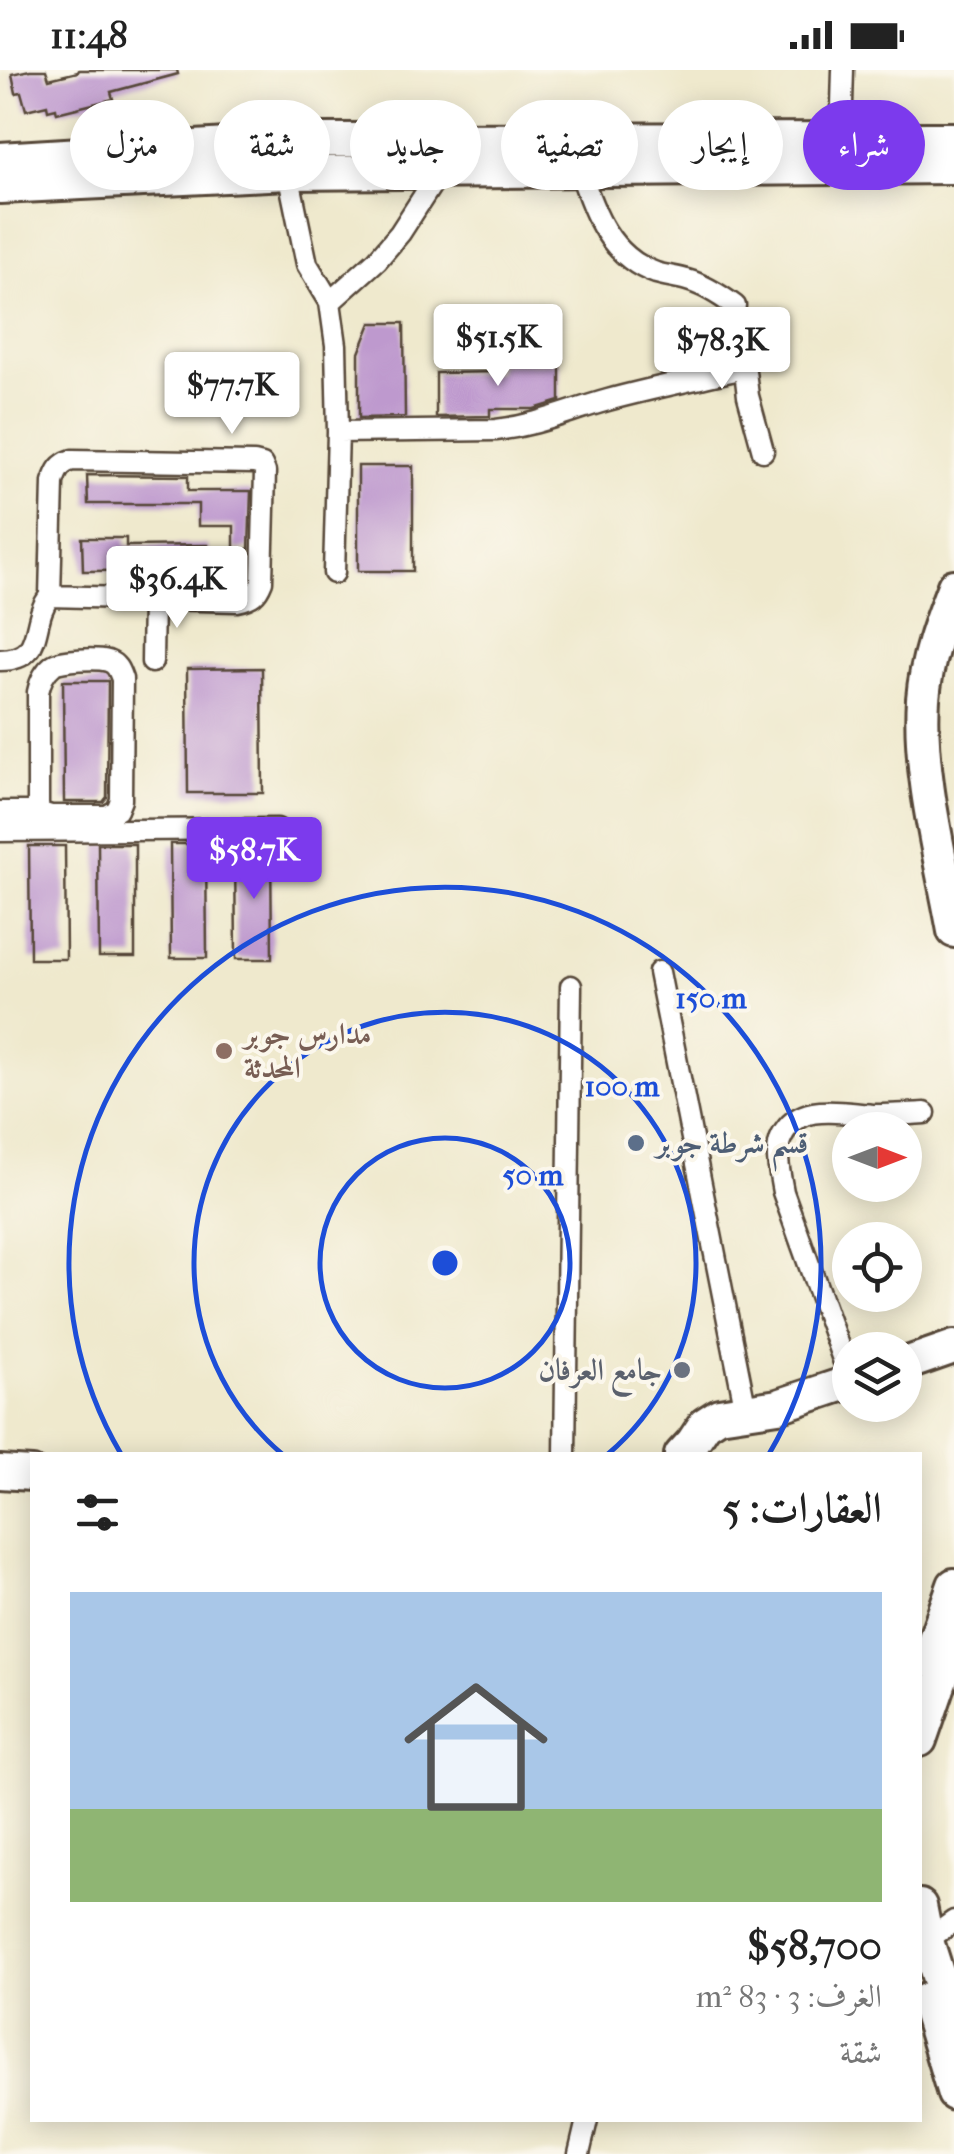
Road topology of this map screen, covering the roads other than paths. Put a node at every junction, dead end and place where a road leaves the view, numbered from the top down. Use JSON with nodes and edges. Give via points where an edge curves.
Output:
{"nodes":[{"id":1,"x":843,"y":70,"type":"edge"},
{"id":2,"x":842,"y":100,"type":"edge"},
{"id":3,"x":803,"y":139,"type":"edge"},
{"id":4,"x":925,"y":139,"type":"edge"},
{"id":5,"x":954,"y":139,"type":"edge"},
{"id":6,"x":0,"y":159,"type":"edge"},
{"id":7,"x":954,"y":167,"type":"edge"},
{"id":8,"x":638,"y":170,"type":"edge"},
{"id":9,"x":214,"y":177,"type":"edge"},
{"id":10,"x":0,"y":187,"type":"edge"},
{"id":11,"x":292,"y":190,"type":"edge"},
{"id":12,"x":428,"y":190,"type":"edge"},
{"id":13,"x":586,"y":190,"type":"edge"},
{"id":14,"x":330,"y":302,"type":"junction"},
{"id":15,"x":743,"y":368,"type":"junction"},
{"id":16,"x":338,"y":432,"type":"junction"},
{"id":17,"x":763,"y":451,"type":"dead end"},
{"id":18,"x":334,"y":573,"type":"dead end"},
{"id":19,"x":954,"y":586,"type":"edge"},
{"id":20,"x":50,"y":596,"type":"junction"},
{"id":21,"x":153,"y":598,"type":"junction"},
{"id":22,"x":947,"y":643,"type":"edge"},
{"id":23,"x":0,"y":660,"type":"edge"},
{"id":24,"x":152,"y":662,"type":"dead end"},
{"id":25,"x":0,"y":812,"type":"edge"},
{"id":26,"x":38,"y":812,"type":"junction"},
{"id":27,"x":278,"y":829,"type":"dead end"},
{"id":28,"x":0,"y":831,"type":"edge"},
{"id":29,"x":954,"y":840,"type":"edge"},
{"id":30,"x":954,"y":931,"type":"edge"},
{"id":31,"x":659,"y":972,"type":"dead end"},
{"id":32,"x":570,"y":986,"type":"dead end"},
{"id":33,"x":925,"y":1113,"type":"dead end"},
{"id":34,"x":833,"y":1332,"type":"edge"},
{"id":35,"x":954,"y":1347,"type":"edge"},
{"id":36,"x":922,"y":1358,"type":"edge"},
{"id":37,"x":832,"y":1387,"type":"edge"},
{"id":38,"x":746,"y":1411,"type":"junction"},
{"id":39,"x":565,"y":1452,"type":"edge"},
{"id":40,"x":691,"y":1452,"type":"edge"},
{"id":41,"x":0,"y":1472,"type":"edge"},
{"id":42,"x":30,"y":1474,"type":"edge"},
{"id":43,"x":954,"y":1585,"type":"edge"},
{"id":44,"x":954,"y":1641,"type":"edge"},
{"id":45,"x":922,"y":1674,"type":"edge"},
{"id":46,"x":922,"y":1734,"type":"edge"},
{"id":47,"x":954,"y":1921,"type":"edge"},
{"id":48,"x":924,"y":1943,"type":"edge"},
{"id":49,"x":922,"y":1985,"type":"edge"},
{"id":50,"x":950,"y":2044,"type":"edge"},
{"id":51,"x":954,"y":2094,"type":"edge"},
{"id":52,"x":586,"y":2122,"type":"edge"},
{"id":53,"x":578,"y":2154,"type":"edge"}],
"edges":[{"from":1,"to":2,"type":"street"},
{"from":3,"to":6,"type":"main road","via":[[308,140]]},
{"from":4,"to":5,"type":"main road"},
{"from":7,"to":8,"type":"main road"},
{"from":9,"to":10,"type":"main road"},
{"from":11,"to":14,"type":"street","via":[[307,264]]},
{"from":12,"to":14,"type":"street","via":[[377,260]]},
{"from":13,"to":15,"type":"street","via":[[602,227],[625,254],[658,274],[704,286],[737,314]]},
{"from":14,"to":16,"type":"street"},
{"from":15,"to":16,"type":"street","via":[[522,427]]},
{"from":15,"to":17,"type":"street"},
{"from":16,"to":18,"type":"street"},
{"from":19,"to":22,"type":"main road"},
{"from":20,"to":21,"type":"street"},
{"from":20,"to":21,"type":"street","via":[[54,482],[64,463],[262,465],[258,592],[238,601]]},
{"from":20,"to":23,"type":"street","via":[[33,644],[24,655]]},
{"from":21,"to":24,"type":"street"},
{"from":22,"to":29,"type":"main road","via":[[940,737]]},
{"from":22,"to":30,"type":"main road","via":[[923,697],[923,748]]},
{"from":25,"to":26,"type":"street"},
{"from":26,"to":26,"type":"street","via":[[107,816],[117,810],[122,679],[109,661],[61,660],[40,680]]},
{"from":27,"to":28,"type":"street"},
{"from":31,"to":38,"type":"street"},
{"from":32,"to":39,"type":"street"},
{"from":33,"to":34,"type":"street","via":[[817,1111],[796,1118],[780,1138],[783,1192]]},
{"from":35,"to":36,"type":"main road"},
{"from":37,"to":38,"type":"main road"},
{"from":38,"to":40,"type":"main road","via":[[712,1419]]},
{"from":41,"to":42,"type":"main road"},
{"from":43,"to":45,"type":"main road"},
{"from":44,"to":46,"type":"main road"},
{"from":47,"to":48,"type":"street"},
{"from":48,"to":50,"type":"main road"},
{"from":49,"to":50,"type":"main road"},
{"from":50,"to":51,"type":"main road"},
{"from":52,"to":53,"type":"street"}]}
